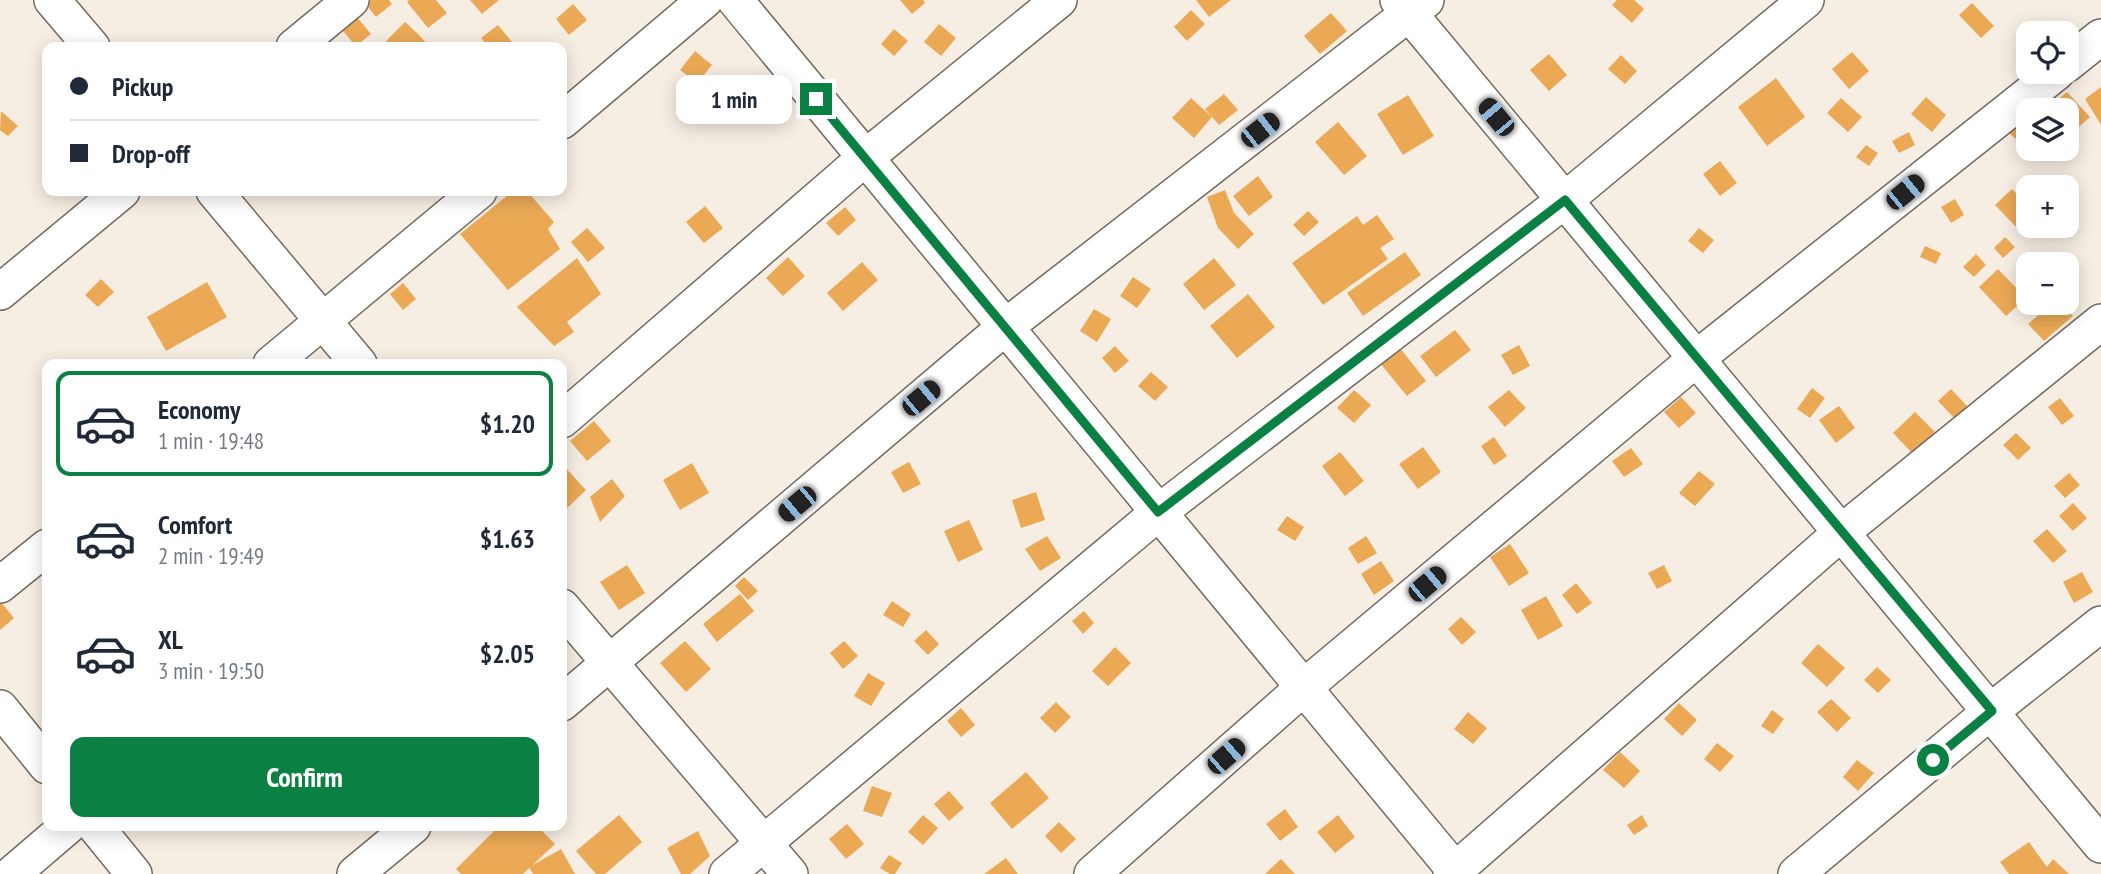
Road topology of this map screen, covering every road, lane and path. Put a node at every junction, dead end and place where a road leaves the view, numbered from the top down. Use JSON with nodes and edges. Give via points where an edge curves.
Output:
{"nodes":[{"id":1,"x":52,"y":0,"type":"edge"},
{"id":2,"x":351,"y":0,"type":"edge"},
{"id":3,"x":705,"y":0,"type":"edge"},
{"id":4,"x":735,"y":0,"type":"edge"},
{"id":5,"x":1059,"y":0,"type":"edge"},
{"id":6,"x":1806,"y":0,"type":"edge"},
{"id":7,"x":1411,"y":5,"type":"edge"},
{"id":8,"x":2101,"y":37,"type":"edge"},
{"id":9,"x":88,"y":42,"type":"edge"},
{"id":10,"x":300,"y":42,"type":"edge"},
{"id":11,"x":2079,"y":54,"type":"edge"},
{"id":12,"x":2042,"y":84,"type":"edge"},
{"id":13,"x":567,"y":117,"type":"edge"},
{"id":14,"x":865,"y":158,"type":"junction"},
{"id":15,"x":116,"y":196,"type":"edge"},
{"id":16,"x":218,"y":196,"type":"edge"},
{"id":17,"x":473,"y":196,"type":"edge"},
{"id":18,"x":1565,"y":200,"type":"junction"},
{"id":19,"x":0,"y":292,"type":"edge"},
{"id":20,"x":324,"y":321,"type":"junction"},
{"id":21,"x":2101,"y":322,"type":"edge"},
{"id":22,"x":1004,"y":328,"type":"junction"},
{"id":23,"x":1697,"y":358,"type":"junction"},
{"id":24,"x":277,"y":359,"type":"edge"},
{"id":25,"x":355,"y":359,"type":"edge"},
{"id":26,"x":567,"y":416,"type":"edge"},
{"id":27,"x":1158,"y":512,"type":"junction"},
{"id":28,"x":1842,"y":532,"type":"junction"},
{"id":29,"x":42,"y":551,"type":"edge"},
{"id":30,"x":0,"y":585,"type":"edge"},
{"id":31,"x":567,"y":613,"type":"edge"},
{"id":32,"x":2101,"y":624,"type":"edge"},
{"id":33,"x":610,"y":663,"type":"junction"},
{"id":34,"x":1303,"y":688,"type":"junction"},
{"id":35,"x":567,"y":699,"type":"edge"},
{"id":36,"x":0,"y":708,"type":"edge"},
{"id":37,"x":1992,"y":711,"type":"junction"},
{"id":38,"x":42,"y":760,"type":"edge"},
{"id":39,"x":62,"y":831,"type":"edge"},
{"id":40,"x":99,"y":831,"type":"edge"},
{"id":41,"x":407,"y":831,"type":"edge"},
{"id":42,"x":765,"y":843,"type":"junction"},
{"id":43,"x":2101,"y":845,"type":"edge"},
{"id":44,"x":1455,"y":873,"type":"edge"},
{"id":45,"x":12,"y":874,"type":"edge"},
{"id":46,"x":134,"y":874,"type":"edge"},
{"id":47,"x":355,"y":874,"type":"edge"},
{"id":48,"x":727,"y":874,"type":"edge"},
{"id":49,"x":790,"y":874,"type":"edge"},
{"id":50,"x":1092,"y":874,"type":"edge"},
{"id":51,"x":1796,"y":874,"type":"edge"}],
"edges":[{"from":1,"to":9,"type":"street"},
{"from":2,"to":10,"type":"street"},
{"from":3,"to":13,"type":"street"},
{"from":4,"to":14,"type":"street"},
{"from":5,"to":14,"type":"street"},
{"from":6,"to":18,"type":"street"},
{"from":7,"to":18,"type":"street"},
{"from":7,"to":22,"type":"street"},
{"from":8,"to":11,"type":"street"},
{"from":12,"to":23,"type":"street"},
{"from":14,"to":22,"type":"street"},
{"from":14,"to":26,"type":"street"},
{"from":15,"to":19,"type":"street"},
{"from":16,"to":20,"type":"street"},
{"from":17,"to":20,"type":"street"},
{"from":18,"to":23,"type":"street"},
{"from":18,"to":27,"type":"street"},
{"from":20,"to":24,"type":"street"},
{"from":20,"to":25,"type":"street"},
{"from":21,"to":28,"type":"street"},
{"from":22,"to":27,"type":"street"},
{"from":22,"to":33,"type":"street"},
{"from":23,"to":28,"type":"street"},
{"from":23,"to":34,"type":"street"},
{"from":27,"to":34,"type":"street"},
{"from":27,"to":42,"type":"street"},
{"from":28,"to":37,"type":"street"},
{"from":28,"to":44,"type":"street"},
{"from":29,"to":30,"type":"street"},
{"from":31,"to":33,"type":"street"},
{"from":32,"to":37,"type":"street"},
{"from":33,"to":35,"type":"street"},
{"from":33,"to":42,"type":"street"},
{"from":34,"to":44,"type":"street"},
{"from":34,"to":50,"type":"street"},
{"from":36,"to":38,"type":"street"},
{"from":37,"to":43,"type":"street"},
{"from":37,"to":51,"type":"street"},
{"from":39,"to":45,"type":"street"},
{"from":40,"to":46,"type":"street"},
{"from":41,"to":47,"type":"street"},
{"from":42,"to":48,"type":"street"},
{"from":42,"to":49,"type":"street"}]}
